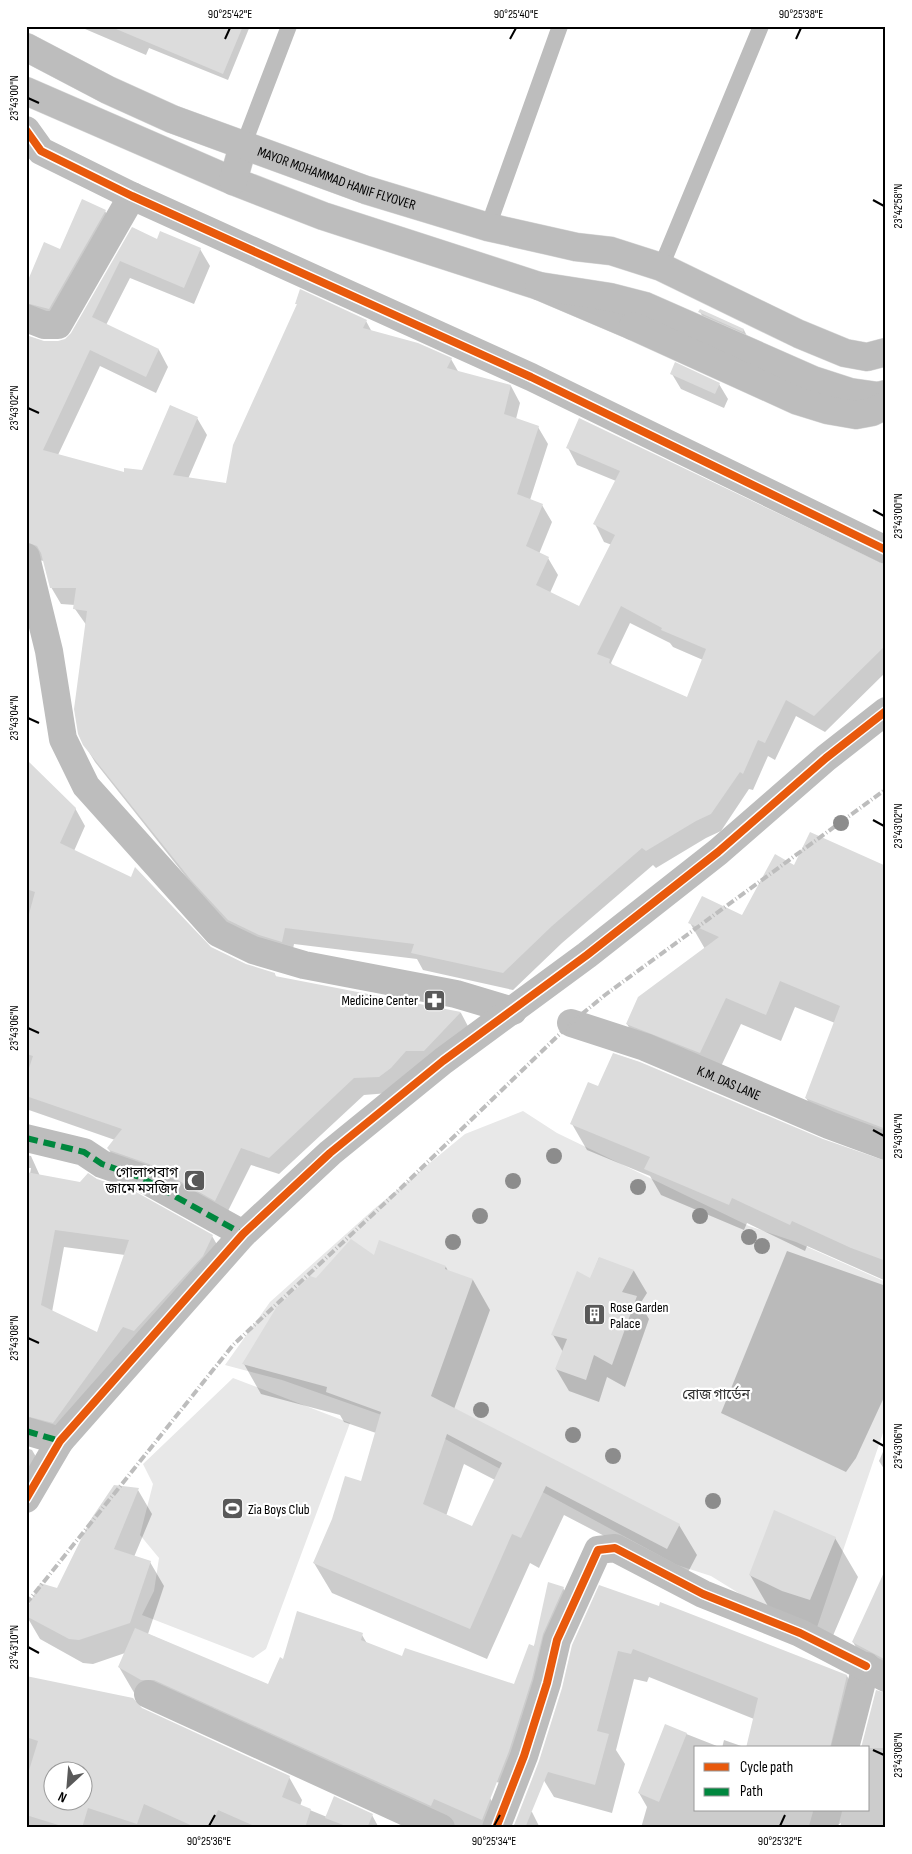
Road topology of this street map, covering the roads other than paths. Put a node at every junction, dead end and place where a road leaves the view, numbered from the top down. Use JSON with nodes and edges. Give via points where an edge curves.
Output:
{"nodes":[{"id":1,"x":289,"y":26,"type":"edge"},
{"id":2,"x":560,"y":26,"type":"edge"},
{"id":3,"x":761,"y":26,"type":"edge"},
{"id":4,"x":26,"y":47,"type":"edge"},
{"id":5,"x":26,"y":91,"type":"edge"},
{"id":6,"x":26,"y":130,"type":"edge"},
{"id":7,"x":243,"y":146,"type":"junction"},
{"id":8,"x":233,"y":181,"type":"junction"},
{"id":9,"x":132,"y":196,"type":"junction"},
{"id":10,"x":488,"y":227,"type":"junction"},
{"id":11,"x":661,"y":267,"type":"junction"},
{"id":12,"x":539,"y":286,"type":"junction"},
{"id":13,"x":26,"y":318,"type":"edge"},
{"id":14,"x":886,"y":352,"type":"edge"},
{"id":15,"x":886,"y":394,"type":"edge"},
{"id":16,"x":886,"y":405,"type":"edge"},
{"id":17,"x":886,"y":550,"type":"edge"},
{"id":18,"x":26,"y":557,"type":"edge"},
{"id":19,"x":886,"y":711,"type":"edge"},
{"id":20,"x":513,"y":1010,"type":"junction"},
{"id":21,"x":570,"y":1023,"type":"dead end"},
{"id":22,"x":26,"y":1138,"type":"edge"},
{"id":23,"x":886,"y":1146,"type":"edge"},
{"id":24,"x":243,"y":1234,"type":"junction"},
{"id":25,"x":26,"y":1431,"type":"edge"},
{"id":26,"x":60,"y":1441,"type":"junction"},
{"id":27,"x":26,"y":1499,"type":"edge"},
{"id":28,"x":876,"y":1672,"type":"edge"},
{"id":29,"x":148,"y":1694,"type":"dead end"},
{"id":30,"x":846,"y":1746,"type":"edge"},
{"id":31,"x":827,"y":1812,"type":"edge"},
{"id":32,"x":441,"y":1828,"type":"edge"},
{"id":33,"x":496,"y":1828,"type":"edge"},
{"id":34,"x":823,"y":1828,"type":"edge"}],
"edges":[{"from":1,"to":7,"type":"lane"},
{"from":2,"to":10,"type":"lane"},
{"from":3,"to":11,"type":"lane"},
{"from":4,"to":7,"type":"main road","name":"MAYOR MOHAMMAD HANIF FLYOVER","via":[[164,116]]},
{"from":5,"to":8,"type":"main road"},
{"from":6,"to":9,"type":"main road","via":[[41,151]]},
{"from":7,"to":8,"type":"main road"},
{"from":7,"to":10,"type":"main road","name":"MAYOR MOHAMMAD HANIF FLYOVER","via":[[366,190]]},
{"from":8,"to":12,"type":"main road","via":[[323,216]]},
{"from":9,"to":13,"type":"main road","via":[[58,325],[44,325]]},
{"from":9,"to":17,"type":"main road","via":[[531,377]]},
{"from":10,"to":11,"type":"main road","name":"MAYOR MOHAMMAD HANIF FLYOVER","via":[[576,247],[611,251]]},
{"from":11,"to":14,"type":"main road","name":"MAYOR MOHAMMAD HANIF FLYOVER","via":[[845,353],[867,357]]},
{"from":12,"to":15,"type":"main road","via":[[645,306],[813,380],[850,392]]},
{"from":12,"to":16,"type":"main road","via":[[798,401],[856,415]]},
{"from":18,"to":20,"type":"main road","via":[[49,651],[63,739],[82,778],[131,839],[218,933],[253,950],[304,965],[456,994]]},
{"from":19,"to":20,"type":"main road","via":[[826,758],[718,852]]},
{"from":20,"to":24,"type":"main road","via":[[443,1061],[330,1153]]},
{"from":21,"to":23,"type":"main road","name":"K.M. DAS LANE","via":[[645,1047]]},
{"from":22,"to":24,"type":"main road","via":[[84,1152],[102,1164],[142,1178]]},
{"from":24,"to":26,"type":"main road"},
{"from":25,"to":26,"type":"main road"},
{"from":26,"to":27,"type":"main road"},
{"from":28,"to":30,"type":"main road"},
{"from":28,"to":33,"type":"main road","via":[[800,1633],[703,1594],[615,1548],[598,1550],[557,1640],[524,1756]]},
{"from":29,"to":32,"type":"main road"},
{"from":31,"to":34,"type":"main road"}]}
